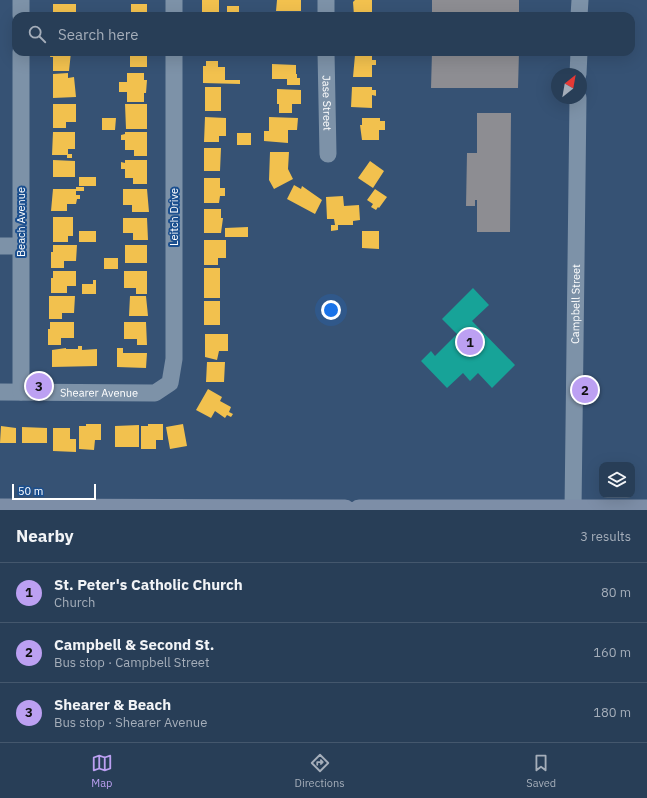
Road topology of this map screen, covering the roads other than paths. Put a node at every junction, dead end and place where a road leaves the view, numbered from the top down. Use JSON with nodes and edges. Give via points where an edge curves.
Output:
{"nodes":[{"id":1,"x":21,"y":0,"type":"edge"},
{"id":2,"x":174,"y":0,"type":"edge"},
{"id":3,"x":326,"y":0,"type":"edge"},
{"id":4,"x":580,"y":0,"type":"edge"},
{"id":5,"x":21,"y":12,"type":"edge"},
{"id":6,"x":174,"y":12,"type":"edge"},
{"id":7,"x":326,"y":12,"type":"edge"},
{"id":8,"x":579,"y":12,"type":"edge"},
{"id":9,"x":21,"y":56,"type":"edge"},
{"id":10,"x":174,"y":56,"type":"edge"},
{"id":11,"x":326,"y":56,"type":"edge"},
{"id":12,"x":579,"y":56,"type":"edge"},
{"id":13,"x":578,"y":68,"type":"edge"},
{"id":14,"x":578,"y":104,"type":"edge"},
{"id":15,"x":328,"y":154,"type":"dead end"},
{"id":16,"x":0,"y":246,"type":"edge"},
{"id":17,"x":21,"y":246,"type":"junction"},
{"id":18,"x":170,"y":383,"type":"joint"},
{"id":19,"x":0,"y":392,"type":"edge"},
{"id":20,"x":21,"y":392,"type":"junction"},
{"id":21,"x":0,"y":509,"type":"edge"},
{"id":22,"x":345,"y":510,"type":"edge"},
{"id":23,"x":359,"y":510,"type":"edge"},
{"id":24,"x":573,"y":510,"type":"edge"},
{"id":25,"x":647,"y":510,"type":"edge"}],
"edges":[{"from":1,"to":5,"type":"street"},
{"from":2,"to":6,"type":"street"},
{"from":3,"to":7,"type":"street"},
{"from":4,"to":8,"type":"street"},
{"from":9,"to":17,"type":"street","name":"Beach Avenue"},
{"from":10,"to":18,"type":"street","name":"Leitch Drive","via":[[174,359]]},
{"from":11,"to":15,"type":"street","name":"Jase Street"},
{"from":12,"to":13,"type":"street"},
{"from":14,"to":24,"type":"street","name":"Campbell Street"},
{"from":16,"to":17,"type":"street"},
{"from":17,"to":20,"type":"street","name":"Beach Avenue"},
{"from":18,"to":20,"type":"street","name":"Shearer Avenue","via":[[155,393]]},
{"from":19,"to":20,"type":"street","name":"Shearer Avenue"},
{"from":21,"to":22,"type":"main road"},
{"from":23,"to":24,"type":"main road"},
{"from":24,"to":25,"type":"main road"}]}
